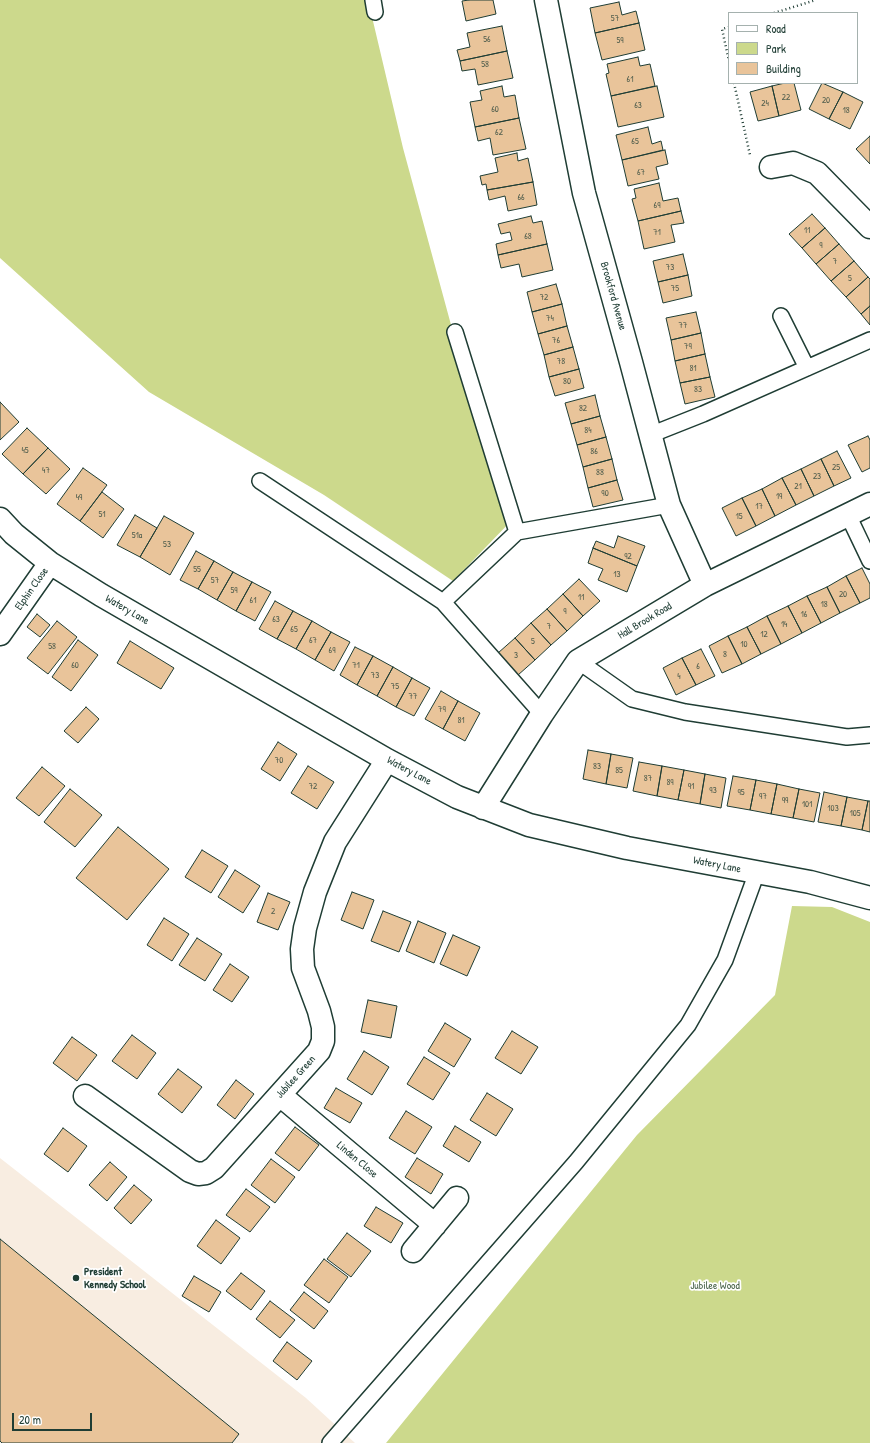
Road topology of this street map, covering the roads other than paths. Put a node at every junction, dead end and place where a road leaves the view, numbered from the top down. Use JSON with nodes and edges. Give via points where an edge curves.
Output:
{"nodes":[{"id":1,"x":546,"y":0,"type":"edge"},
{"id":2,"x":771,"y":167,"type":"road end"},
{"id":3,"x":870,"y":227,"type":"edge"},
{"id":4,"x":781,"y":316,"type":"dead end"},
{"id":5,"x":455,"y":332,"type":"dead end"},
{"id":6,"x":870,"y":340,"type":"edge"},
{"id":7,"x":807,"y":368,"type":"junction"},
{"id":8,"x":650,"y":435,"type":"junction"},
{"id":9,"x":260,"y":481,"type":"dead end"},
{"id":10,"x":870,"y":504,"type":"edge"},
{"id":11,"x":669,"y":505,"type":"junction"},
{"id":12,"x":848,"y":515,"type":"junction"},
{"id":13,"x":0,"y":520,"type":"edge"},
{"id":14,"x":517,"y":532,"type":"junction"},
{"id":15,"x":870,"y":561,"type":"edge"},
{"id":16,"x":50,"y":563,"type":"junction"},
{"id":17,"x":705,"y":586,"type":"junction"},
{"id":18,"x":444,"y":602,"type":"junction"},
{"id":19,"x":0,"y":634,"type":"edge"},
{"id":20,"x":578,"y":661,"type":"junction"},
{"id":21,"x":542,"y":714,"type":"junction"},
{"id":22,"x":870,"y":735,"type":"edge"},
{"id":23,"x":387,"y":760,"type":"junction"},
{"id":24,"x":483,"y":808,"type":"junction"},
{"id":25,"x":757,"y":872,"type":"junction"},
{"id":26,"x":870,"y":898,"type":"edge"},
{"id":27,"x":280,"y":1095,"type":"junction"},
{"id":28,"x":84,"y":1096,"type":"dead end"},
{"id":29,"x":457,"y":1198,"type":"dead end"},
{"id":30,"x":435,"y":1225,"type":"junction"},
{"id":31,"x":413,"y":1251,"type":"dead end"},
{"id":32,"x":330,"y":1443,"type":"edge"}],
"edges":[{"from":1,"to":8,"type":"street","name":"Brookford Avenue","via":[[584,193]]},
{"from":2,"to":3,"type":"street","via":[[793,163],[817,173]]},
{"from":4,"to":7,"type":"lane"},
{"from":5,"to":14,"type":"lane"},
{"from":6,"to":7,"type":"lane"},
{"from":7,"to":8,"type":"lane"},
{"from":8,"to":11,"type":"street","name":"Brookford Avenue"},
{"from":9,"to":18,"type":"lane"},
{"from":10,"to":12,"type":"street","name":"Hall Brook Road"},
{"from":11,"to":14,"type":"lane"},
{"from":11,"to":17,"type":"street","name":"Brookford Avenue"},
{"from":12,"to":15,"type":"lane"},
{"from":12,"to":17,"type":"street","name":"Hall Brook Road"},
{"from":13,"to":16,"type":"street","name":"Watery Lane"},
{"from":14,"to":18,"type":"lane"},
{"from":16,"to":19,"type":"street","name":"Elphin Close"},
{"from":16,"to":23,"type":"street","name":"Watery Lane"},
{"from":17,"to":20,"type":"street","name":"Hall Brook Road"},
{"from":18,"to":21,"type":"lane"},
{"from":20,"to":21,"type":"street","name":"Hall Brook Road"},
{"from":20,"to":22,"type":"lane","via":[[632,699],[685,712],[847,737]]},
{"from":21,"to":24,"type":"street","name":"Hall Brook Road"},
{"from":23,"to":24,"type":"street","name":"Watery Lane"},
{"from":23,"to":27,"type":"street","name":"Jubilee Green","via":[[335,842],[315,892],[305,928],[303,968],[319,1011],[323,1041],[319,1051]]},
{"from":24,"to":25,"type":"street","name":"Watery Lane","via":[[529,825],[627,848]]},
{"from":25,"to":26,"type":"street","name":"Watery Lane","via":[[810,882]]},
{"from":25,"to":32,"type":"lane","via":[[725,960],[688,1024],[576,1162]]},
{"from":27,"to":28,"type":"street","name":"Jubilee Green","via":[[214,1168],[198,1174],[190,1171]]},
{"from":27,"to":30,"type":"street","name":"Linden Close"},
{"from":29,"to":30,"type":"street"},
{"from":30,"to":31,"type":"street"}]}
